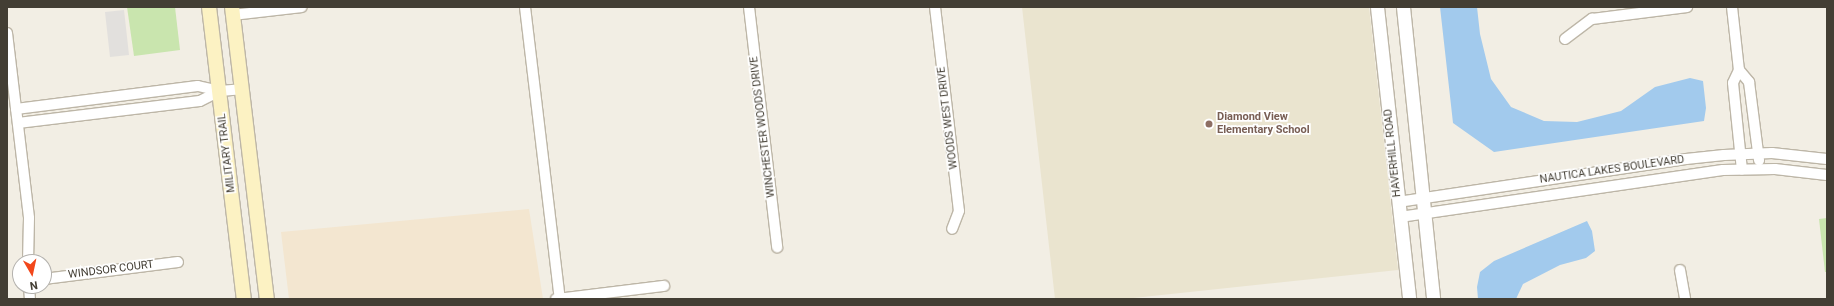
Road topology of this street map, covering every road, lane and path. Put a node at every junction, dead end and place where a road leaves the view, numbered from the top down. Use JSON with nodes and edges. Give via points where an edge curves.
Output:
{"nodes":[{"id":1,"x":209,"y":7,"type":"edge"},
{"id":2,"x":302,"y":7,"type":"edge"},
{"id":3,"x":525,"y":7,"type":"edge"},
{"id":4,"x":749,"y":7,"type":"edge"},
{"id":5,"x":935,"y":7,"type":"edge"},
{"id":6,"x":1377,"y":7,"type":"edge"},
{"id":7,"x":1403,"y":7,"type":"edge"},
{"id":8,"x":1687,"y":7,"type":"edge"},
{"id":9,"x":1732,"y":7,"type":"edge"},
{"id":10,"x":232,"y":11,"type":"edge"},
{"id":11,"x":7,"y":32,"type":"edge"},
{"id":12,"x":1565,"y":39,"type":"dead end"},
{"id":13,"x":1739,"y":70,"type":"junction"},
{"id":14,"x":241,"y":89,"type":"junction"},
{"id":15,"x":220,"y":91,"type":"junction"},
{"id":16,"x":16,"y":109,"type":"junction"},
{"id":17,"x":18,"y":123,"type":"junction"},
{"id":18,"x":1741,"y":154,"type":"junction"},
{"id":19,"x":1758,"y":154,"type":"junction"},
{"id":20,"x":1827,"y":159,"type":"edge"},
{"id":21,"x":1760,"y":169,"type":"junction"},
{"id":22,"x":1742,"y":170,"type":"junction"},
{"id":23,"x":1827,"y":175,"type":"edge"},
{"id":24,"x":1424,"y":198,"type":"junction"},
{"id":25,"x":1398,"y":202,"type":"junction"},
{"id":26,"x":1426,"y":213,"type":"junction"},
{"id":27,"x":1400,"y":217,"type":"junction"},
{"id":28,"x":952,"y":229,"type":"dead end"},
{"id":29,"x":777,"y":247,"type":"dead end"},
{"id":30,"x":28,"y":254,"type":"edge"},
{"id":31,"x":178,"y":262,"type":"dead end"},
{"id":32,"x":1680,"y":270,"type":"dead end"},
{"id":33,"x":52,"y":277,"type":"edge"},
{"id":34,"x":664,"y":286,"type":"dead end"},
{"id":35,"x":244,"y":299,"type":"edge"},
{"id":36,"x":267,"y":299,"type":"edge"},
{"id":37,"x":556,"y":299,"type":"edge"},
{"id":38,"x":560,"y":299,"type":"edge"},
{"id":39,"x":1409,"y":299,"type":"edge"},
{"id":40,"x":1433,"y":299,"type":"edge"},
{"id":41,"x":1685,"y":299,"type":"edge"}],
"edges":[{"from":1,"to":15,"type":"main road","name":"MILITARY TRAIL"},
{"from":2,"to":10,"type":"street"},
{"from":3,"to":38,"type":"street"},
{"from":4,"to":29,"type":"street","name":"WINCHESTER WOODS DRIVE"},
{"from":5,"to":28,"type":"street","name":"WOODS WEST DRIVE","via":[[959,212]]},
{"from":6,"to":25,"type":"street","name":"HAVERHILL ROAD"},
{"from":7,"to":24,"type":"street"},
{"from":8,"to":12,"type":"street","via":[[1592,19]]},
{"from":9,"to":13,"type":"street"},
{"from":10,"to":14,"type":"main road","name":"MILITARY TRAIL"},
{"from":11,"to":16,"type":"street"},
{"from":13,"to":18,"type":"street","via":[[1733,83]]},
{"from":13,"to":19,"type":"street","via":[[1749,82]]},
{"from":14,"to":15,"type":"street"},
{"from":14,"to":36,"type":"main road","name":"MILITARY TRAIL"},
{"from":15,"to":16,"type":"street","via":[[198,86]]},
{"from":15,"to":17,"type":"street","via":[[200,101]]},
{"from":15,"to":35,"type":"main road","name":"MILITARY TRAIL"},
{"from":16,"to":17,"type":"street"},
{"from":17,"to":30,"type":"street","via":[[29,218]]},
{"from":18,"to":19,"type":"street","name":"NAUTICA LAKES BOULEVARD"},
{"from":18,"to":22,"type":"street"},
{"from":18,"to":24,"type":"street","name":"NAUTICA LAKES BOULEVARD","via":[[1686,159]]},
{"from":19,"to":20,"type":"street","name":"NAUTICA LAKES BOULEVARD"},
{"from":19,"to":21,"type":"street"},
{"from":21,"to":22,"type":"street","name":"NAUTICA LAKES BOULEVARD"},
{"from":21,"to":23,"type":"street","name":"NAUTICA LAKES BOULEVARD"},
{"from":22,"to":26,"type":"street","name":"NAUTICA LAKES BOULEVARD","via":[[1688,174]]},
{"from":24,"to":25,"type":"street","name":"NAUTICA LAKES BOULEVARD"},
{"from":24,"to":26,"type":"street"},
{"from":25,"to":27,"type":"street","name":"HAVERHILL ROAD"},
{"from":26,"to":27,"type":"street","name":"NAUTICA LAKES BOULEVARD"},
{"from":26,"to":40,"type":"street"},
{"from":27,"to":39,"type":"street","name":"HAVERHILL ROAD"},
{"from":31,"to":33,"type":"street","name":"WINDSOR COURT"},
{"from":32,"to":41,"type":"street"},
{"from":34,"to":38,"type":"street"},
{"from":37,"to":38,"type":"street"}]}
